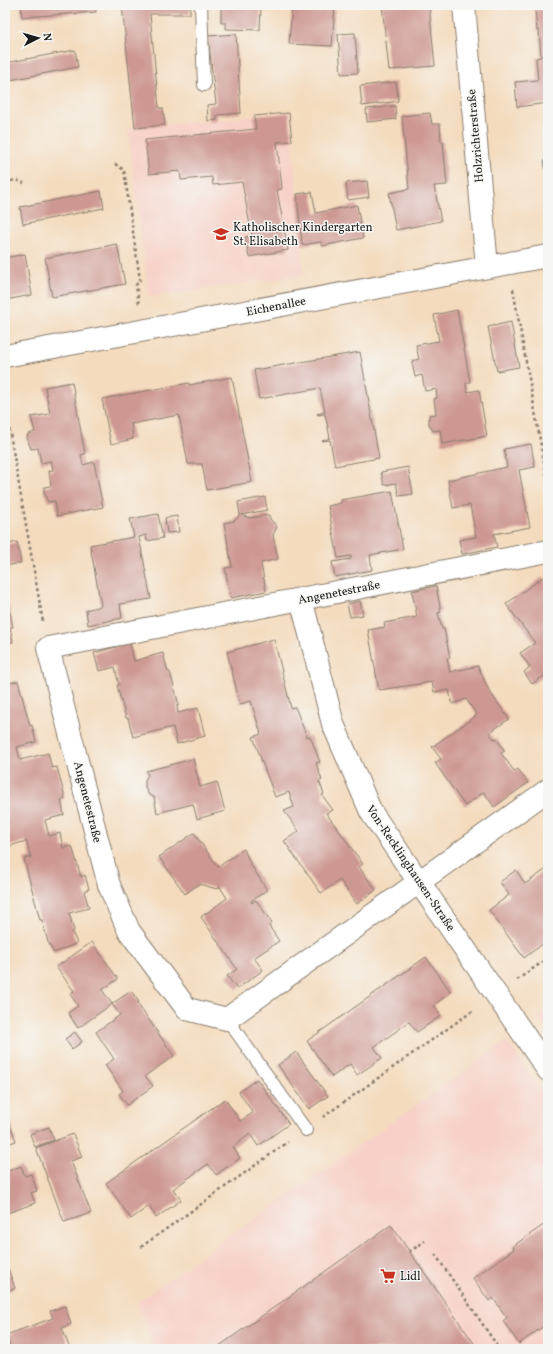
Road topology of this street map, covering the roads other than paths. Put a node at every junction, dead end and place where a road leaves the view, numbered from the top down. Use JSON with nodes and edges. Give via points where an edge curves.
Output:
{"nodes":[{"id":1,"x":201,"y":5,"type":"edge"},
{"id":2,"x":464,"y":5,"type":"edge"},
{"id":3,"x":204,"y":86,"type":"dead end"},
{"id":4,"x":548,"y":256,"type":"edge"},
{"id":5,"x":487,"y":267,"type":"junction"},
{"id":6,"x":5,"y":356,"type":"edge"},
{"id":7,"x":548,"y":551,"type":"edge"},
{"id":8,"x":301,"y":599,"type":"junction"},
{"id":9,"x":548,"y":790,"type":"edge"},
{"id":10,"x":419,"y":881,"type":"junction"},
{"id":11,"x":227,"y":1019,"type":"junction"},
{"id":12,"x":548,"y":1070,"type":"edge"},
{"id":13,"x":306,"y":1130,"type":"road end"}],
"edges":[{"from":1,"to":3,"type":"lane"},
{"from":2,"to":5,"type":"street","name":"Holzrichterstraße"},
{"from":4,"to":5,"type":"street","name":"Eichenallee"},
{"from":5,"to":6,"type":"street","name":"Eichenallee"},
{"from":7,"to":8,"type":"street","name":"Angenetestraße"},
{"from":8,"to":10,"type":"street","name":"Von-Recklinghausen-Straße","via":[[333,724],[371,812]]},
{"from":8,"to":11,"type":"street","name":"Angenetestraße","via":[[48,648],[109,885],[129,931],[186,1009]]},
{"from":9,"to":10,"type":"street"},
{"from":10,"to":11,"type":"street"},
{"from":10,"to":12,"type":"street","name":"Von-Recklinghausen-Straße"},
{"from":11,"to":13,"type":"lane"}]}
